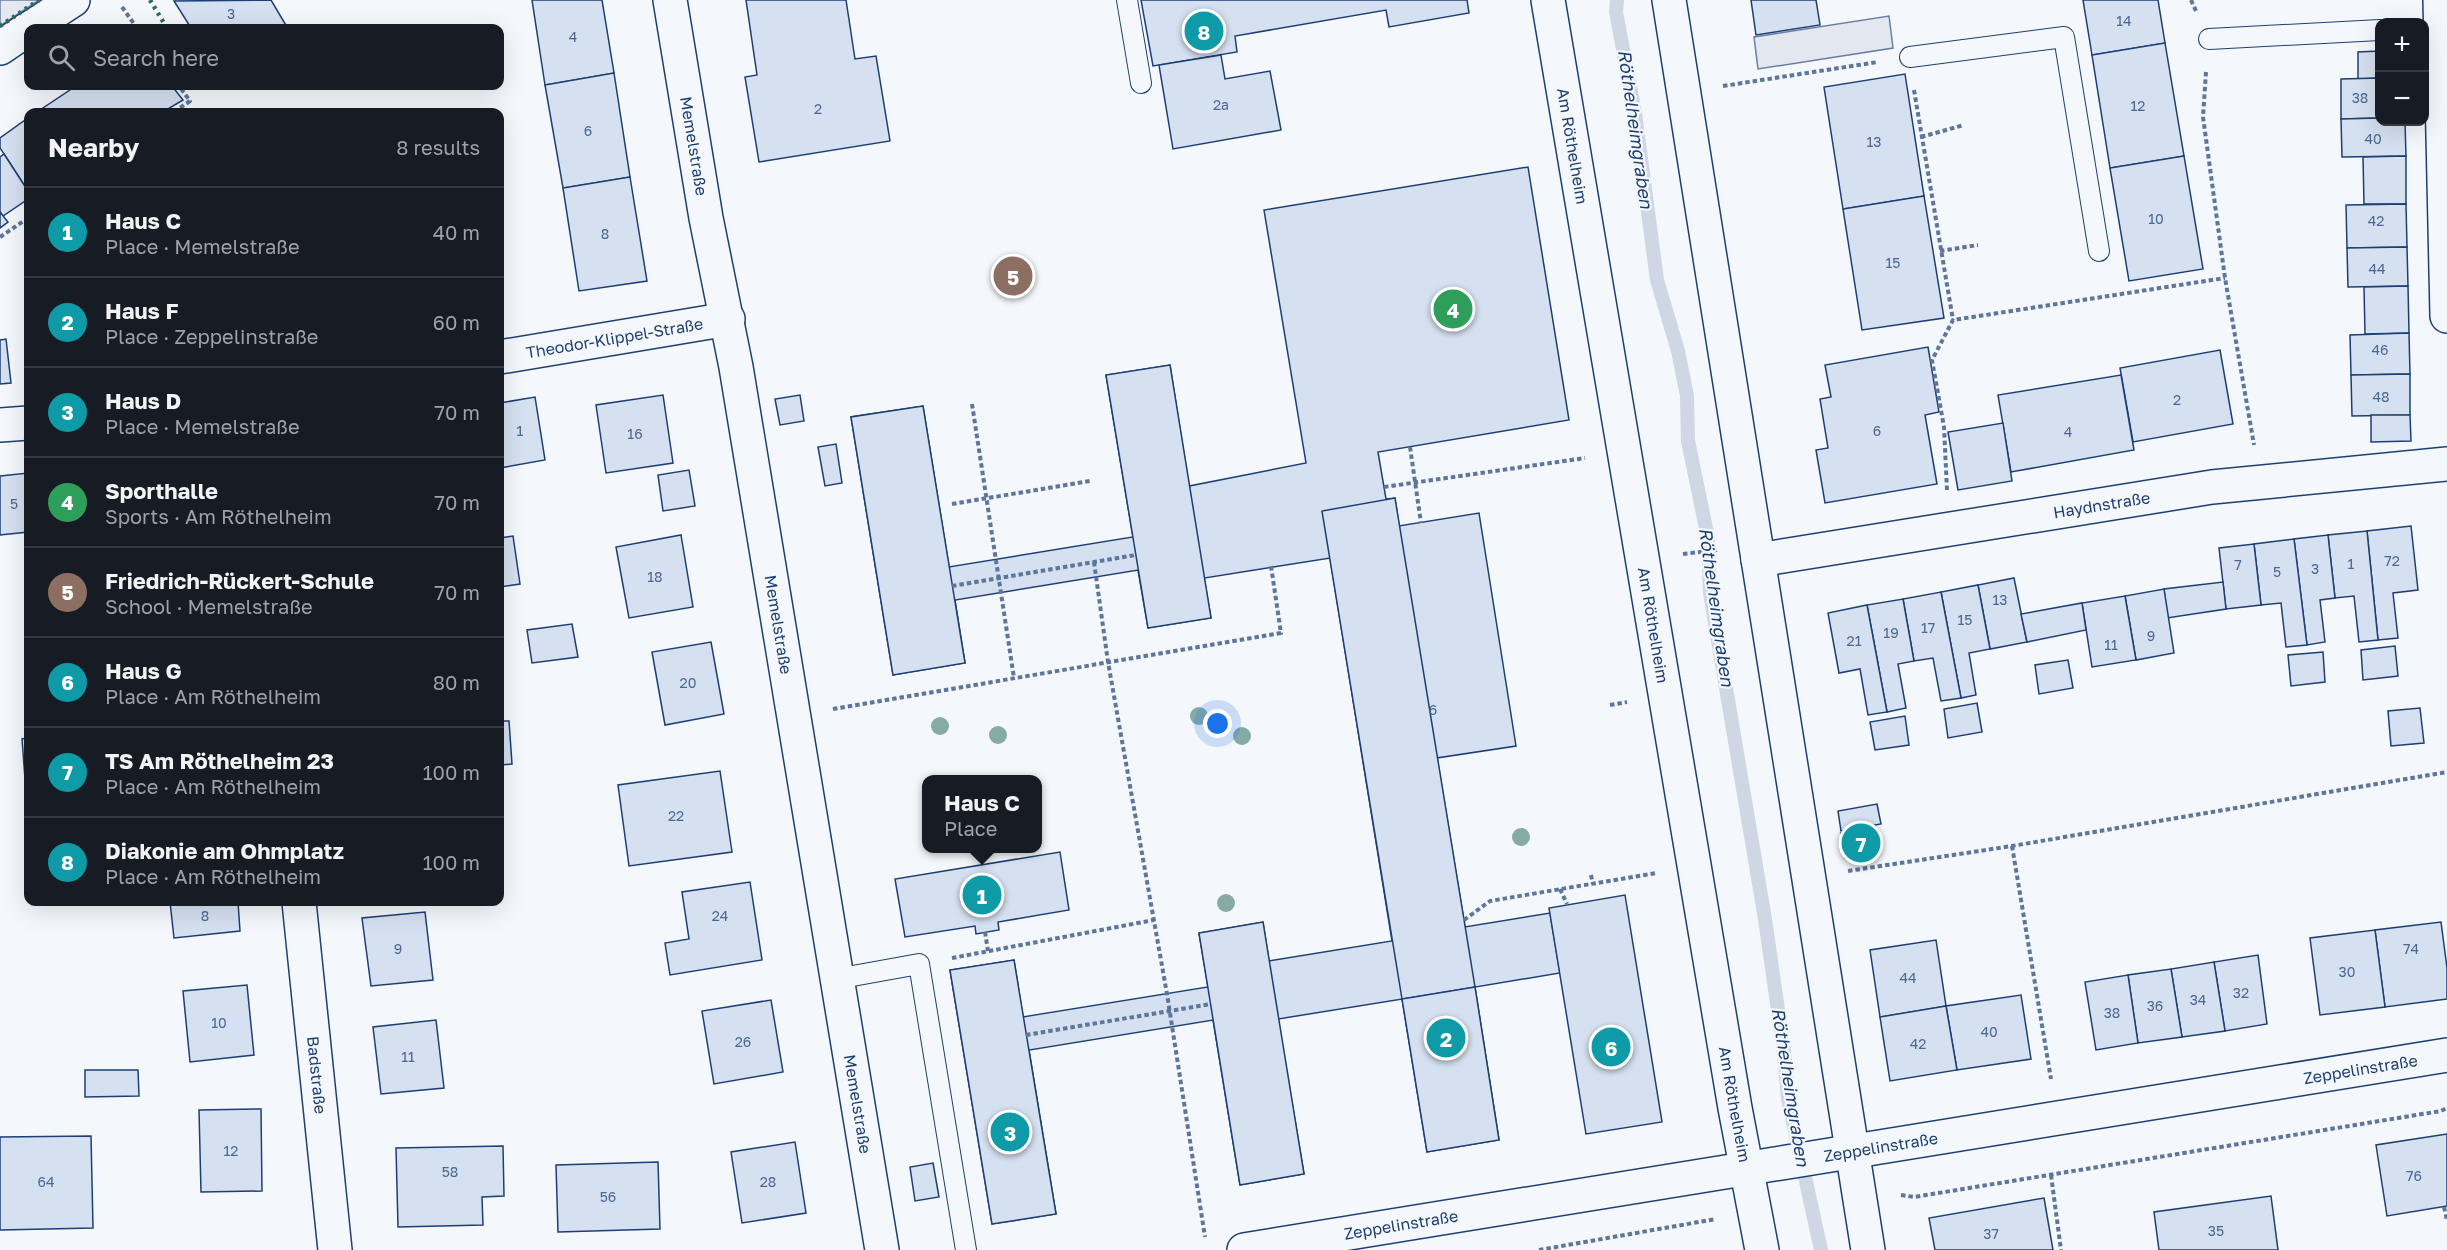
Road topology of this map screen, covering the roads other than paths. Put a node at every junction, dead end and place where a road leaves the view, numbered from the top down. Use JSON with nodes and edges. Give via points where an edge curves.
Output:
{"nodes":[{"id":1,"x":73,"y":0,"type":"edge"},
{"id":2,"x":670,"y":0,"type":"edge"},
{"id":3,"x":1127,"y":0,"type":"edge"},
{"id":4,"x":1548,"y":0,"type":"edge"},
{"id":5,"x":1669,"y":0,"type":"edge"},
{"id":6,"x":2435,"y":18,"type":"edge"},
{"id":7,"x":37,"y":24,"type":"edge"},
{"id":8,"x":2375,"y":30,"type":"edge"},
{"id":9,"x":24,"y":32,"type":"edge"},
{"id":10,"x":2209,"y":39,"type":"road end"},
{"id":11,"x":0,"y":48,"type":"edge"},
{"id":12,"x":1910,"y":57,"type":"road end"},
{"id":13,"x":1141,"y":83,"type":"dead end"},
{"id":14,"x":2445,"y":116,"type":"edge"},
{"id":15,"x":2099,"y":251,"type":"dead end"},
{"id":16,"x":2447,"y":316,"type":"edge"},
{"id":17,"x":728,"y":319,"type":"junction"},
{"id":18,"x":504,"y":356,"type":"edge"},
{"id":19,"x":24,"y":423,"type":"edge"},
{"id":20,"x":0,"y":425,"type":"edge"},
{"id":21,"x":2447,"y":464,"type":"edge"},
{"id":22,"x":1758,"y":560,"type":"junction"},
{"id":23,"x":299,"y":906,"type":"edge"},
{"id":24,"x":836,"y":979,"type":"junction"},
{"id":25,"x":2447,"y":1055,"type":"edge"},
{"id":26,"x":1841,"y":1154,"type":"junction"},
{"id":27,"x":1747,"y":1168,"type":"junction"},
{"id":28,"x":335,"y":1250,"type":"edge"},
{"id":29,"x":882,"y":1250,"type":"edge"},
{"id":30,"x":966,"y":1250,"type":"edge"},
{"id":31,"x":1244,"y":1250,"type":"edge"},
{"id":32,"x":1762,"y":1250,"type":"edge"},
{"id":33,"x":1868,"y":1250,"type":"edge"}],
"edges":[{"from":1,"to":7,"type":"street"},
{"from":2,"to":17,"type":"street","name":"Memelstraße","via":[[716,274]]},
{"from":3,"to":13,"type":"lane"},
{"from":4,"to":27,"type":"street","name":"Am Röthelheim"},
{"from":5,"to":22,"type":"street"},
{"from":6,"to":14,"type":"street"},
{"from":8,"to":10,"type":"lane"},
{"from":9,"to":11,"type":"street"},
{"from":12,"to":15,"type":"lane","via":[[2064,37]]},
{"from":14,"to":16,"type":"street"},
{"from":17,"to":18,"type":"street","name":"Theodor-Klippel-Straße"},
{"from":17,"to":24,"type":"street","name":"Memelstraße"},
{"from":19,"to":20,"type":"street"},
{"from":21,"to":22,"type":"street","name":"Haydnstraße","via":[[2260,481]]},
{"from":22,"to":26,"type":"street","via":[[1809,877]]},
{"from":23,"to":28,"type":"street","name":"Badstraße"},
{"from":24,"to":29,"type":"street","name":"Memelstraße"},
{"from":24,"to":30,"type":"lane","via":[[918,964]]},
{"from":25,"to":26,"type":"street","name":"Zeppelinstraße"},
{"from":26,"to":27,"type":"street","name":"Zeppelinstraße"},
{"from":26,"to":33,"type":"street"},
{"from":27,"to":31,"type":"street","name":"Zeppelinstraße"},
{"from":27,"to":32,"type":"street","name":"Am Röthelheim"}]}
